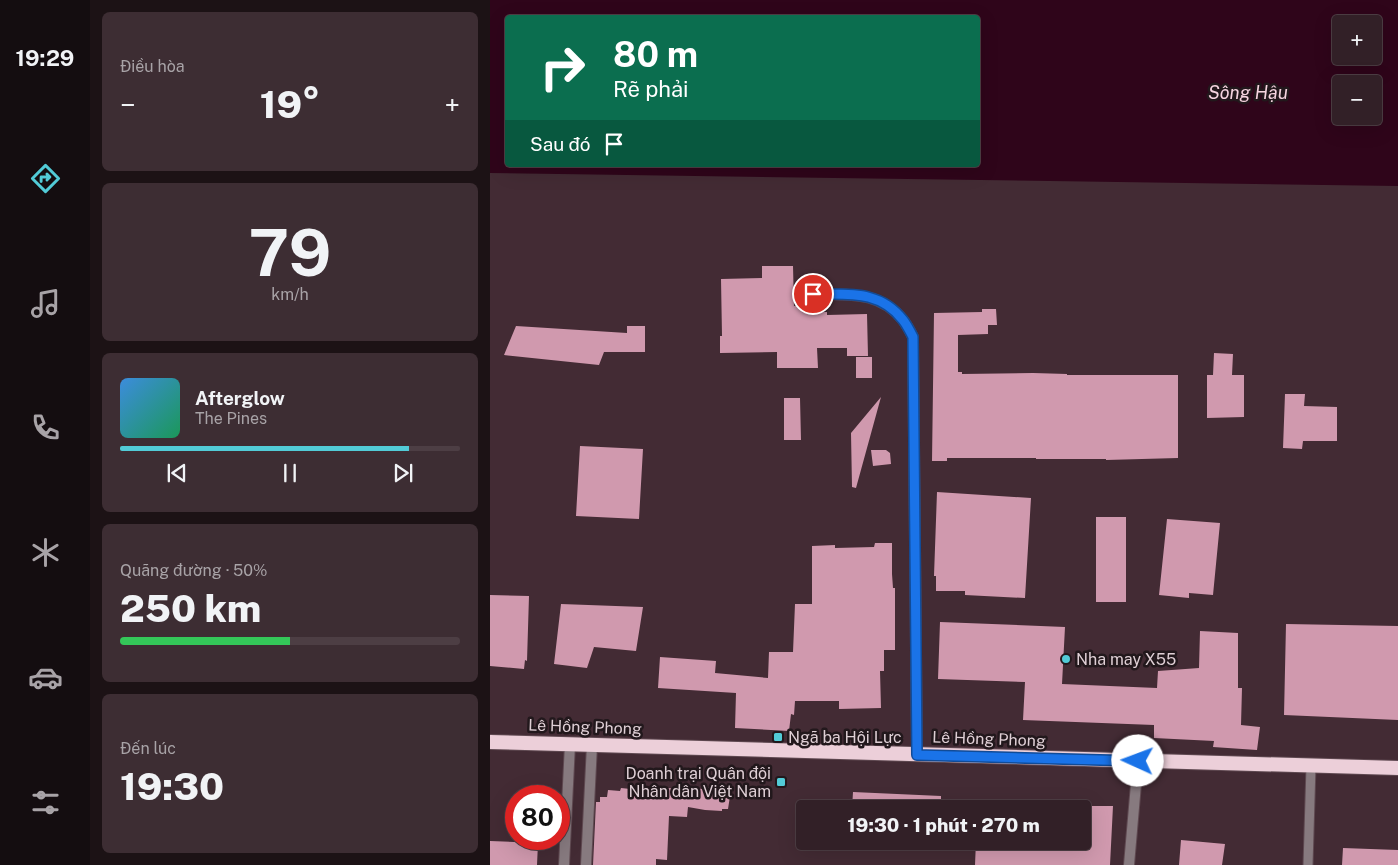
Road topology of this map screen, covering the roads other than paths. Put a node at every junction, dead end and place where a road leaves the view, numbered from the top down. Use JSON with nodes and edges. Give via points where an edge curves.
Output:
{"nodes":[{"id":1,"x":813,"y":294,"type":"dead end"},
{"id":2,"x":490,"y":742,"type":"edge"},
{"id":3,"x":570,"y":744,"type":"junction"},
{"id":4,"x":592,"y":745,"type":"junction"},
{"id":5,"x":917,"y":755,"type":"junction"},
{"id":6,"x":1138,"y":761,"type":"junction"},
{"id":7,"x":1311,"y":766,"type":"junction"},
{"id":8,"x":1398,"y":768,"type":"edge"},
{"id":9,"x":564,"y":865,"type":"edge"},
{"id":10,"x":586,"y":865,"type":"edge"},
{"id":11,"x":1129,"y":865,"type":"edge"},
{"id":12,"x":1308,"y":865,"type":"edge"}],
"edges":[{"from":1,"to":5,"type":"street","via":[[864,295],[884,302],[903,319],[913,337]]},
{"from":2,"to":3,"type":"highway","name":"Lê Hồng Phong"},
{"from":3,"to":4,"type":"highway","name":"Lê Hồng Phong"},
{"from":3,"to":9,"type":"street"},
{"from":4,"to":5,"type":"highway","name":"Lê Hồng Phong"},
{"from":4,"to":10,"type":"street"},
{"from":5,"to":6,"type":"highway","name":"Lê Hồng Phong"},
{"from":6,"to":7,"type":"highway","name":"Lê Hồng Phong"},
{"from":6,"to":11,"type":"street"},
{"from":7,"to":8,"type":"highway","name":"Lê Hồng Phong"},
{"from":7,"to":12,"type":"lane"}]}
